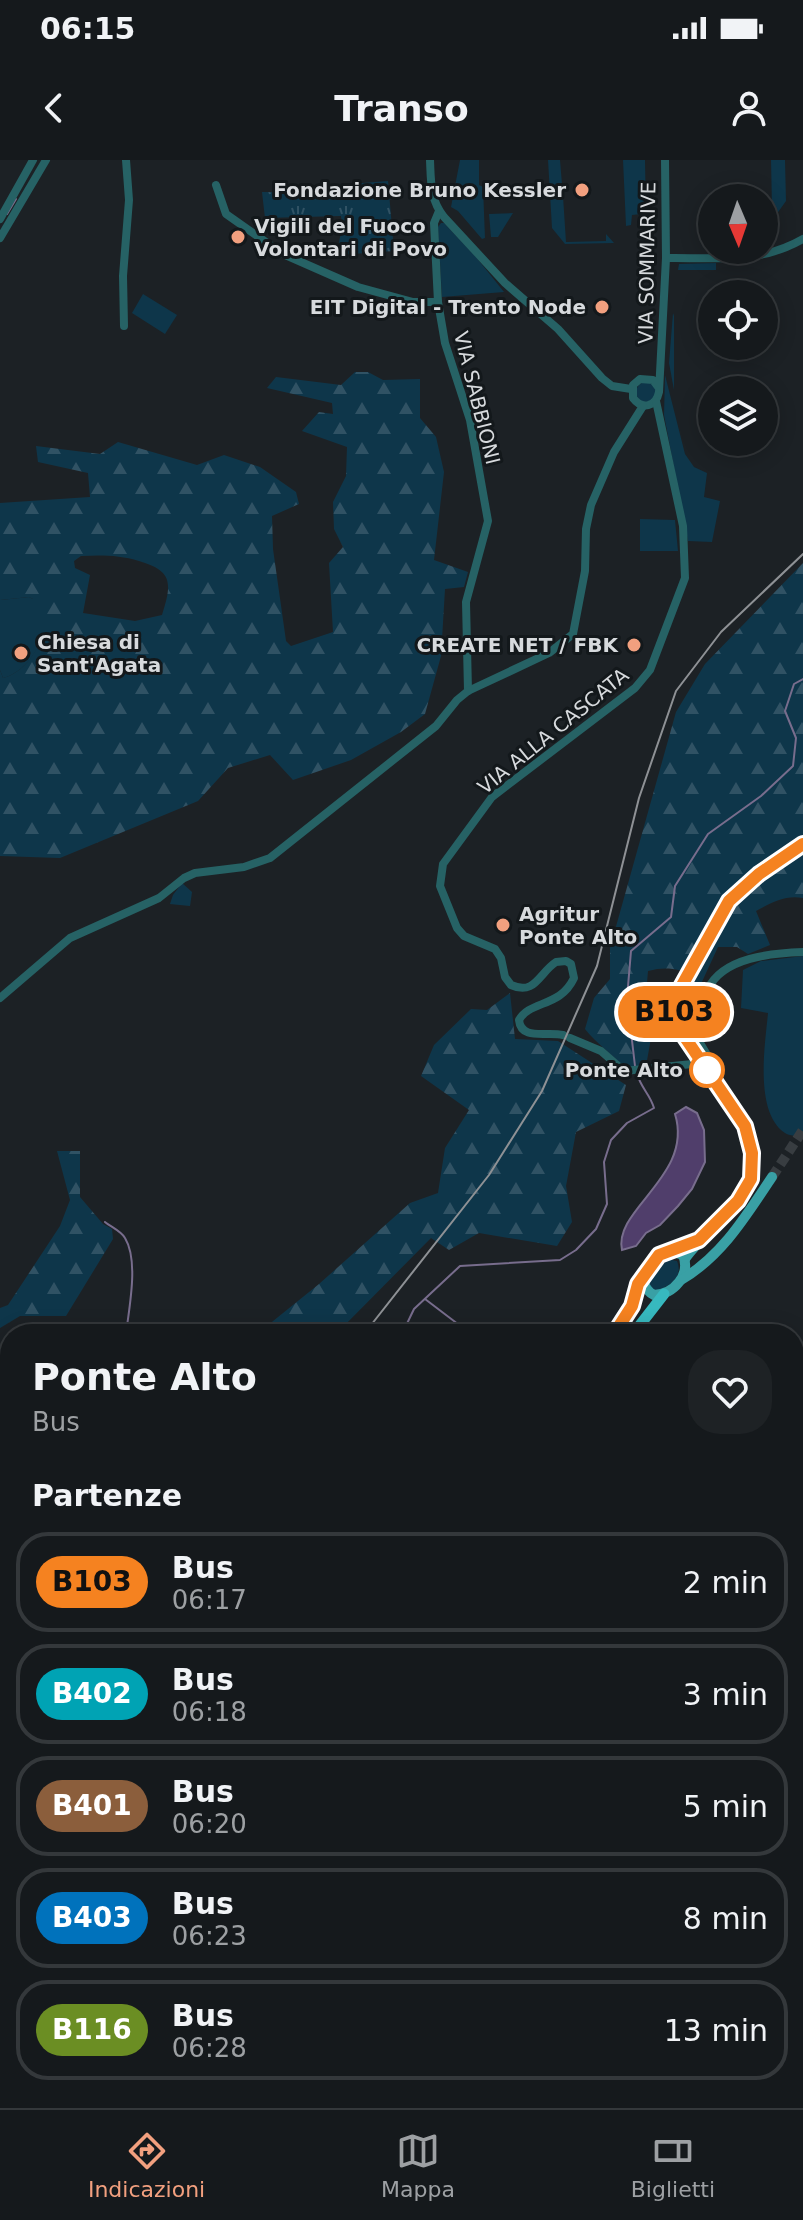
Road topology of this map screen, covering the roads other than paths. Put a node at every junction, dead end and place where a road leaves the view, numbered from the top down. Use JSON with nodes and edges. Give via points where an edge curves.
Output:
{"nodes":[{"id":1,"x":33,"y":160,"type":"edge"},
{"id":2,"x":46,"y":160,"type":"edge"},
{"id":3,"x":126,"y":160,"type":"edge"},
{"id":4,"x":430,"y":160,"type":"edge"},
{"id":5,"x":665,"y":160,"type":"edge"},
{"id":6,"x":216,"y":185,"type":"dead end"},
{"id":7,"x":439,"y":211,"type":"junction"},
{"id":8,"x":0,"y":219,"type":"edge"},
{"id":9,"x":0,"y":238,"type":"edge"},
{"id":10,"x":803,"y":239,"type":"edge"},
{"id":11,"x":666,"y":258,"type":"junction"},
{"id":12,"x":438,"y":302,"type":"junction"},
{"id":13,"x":124,"y":326,"type":"dead end"},
{"id":14,"x":660,"y":366,"type":"junction"},
{"id":15,"x":645,"y":378,"type":"junction"},
{"id":16,"x":659,"y":388,"type":"junction"},
{"id":17,"x":631,"y":389,"type":"junction"},
{"id":18,"x":656,"y":401,"type":"junction"},
{"id":19,"x":643,"y":406,"type":"junction"},
{"id":20,"x":468,"y":691,"type":"junction"},
{"id":21,"x":803,"y":844,"type":"edge"},
{"id":22,"x":803,"y":952,"type":"edge"},
{"id":23,"x":0,"y":998,"type":"edge"},
{"id":24,"x":705,"y":1068,"type":"junction"},
{"id":25,"x":772,"y":1177,"type":"tunnel mouth"},
{"id":26,"x":699,"y":1240,"type":"junction"},
{"id":27,"x":673,"y":1250,"type":"junction"},
{"id":28,"x":718,"y":1251,"type":"junction"},
{"id":29,"x":686,"y":1260,"type":"junction"},
{"id":30,"x":645,"y":1274,"type":"junction"},
{"id":31,"x":681,"y":1280,"type":"junction"},
{"id":32,"x":664,"y":1294,"type":"junction"},
{"id":33,"x":620,"y":1324,"type":"edge"},
{"id":34,"x":641,"y":1324,"type":"edge"}],
"edges":[{"from":1,"to":8,"type":"street"},
{"from":2,"to":9,"type":"street"},
{"from":3,"to":13,"type":"street"},
{"from":4,"to":7,"type":"street","via":[[432,196]]},
{"from":5,"to":11,"type":"street","name":"VIA SOMMARIVE"},
{"from":6,"to":12,"type":"street","via":[[226,214],[283,254],[358,287],[413,302]]},
{"from":7,"to":12,"type":"street","name":"VIA SABBIONI","via":[[434,223]]},
{"from":7,"to":17,"type":"street","via":[[602,378]]},
{"from":10,"to":11,"type":"street","via":[[758,257]]},
{"from":11,"to":14,"type":"street","name":"VIA SOMMARIVE"},
{"from":12,"to":20,"type":"street","name":"VIA SABBIONI","via":[[446,347],[470,420],[488,521],[466,602]]},
{"from":14,"to":15,"type":"street","name":"VIA SOMMARIVE"},
{"from":14,"to":16,"type":"street","name":"VIA SOMMARIVE"},
{"from":15,"to":16,"type":"street"},
{"from":15,"to":17,"type":"street"},
{"from":16,"to":18,"type":"street"},
{"from":17,"to":19,"type":"street","via":[[635,402]]},
{"from":18,"to":19,"type":"street"},
{"from":18,"to":24,"type":"street","name":"VIA ALLA CASCATA","via":[[686,564],[650,670],[635,688],[492,797],[440,872],[457,928],[495,949],[511,985],[528,988],[556,962],[571,964],[574,978],[563,994],[526,1011],[519,1020],[528,1034],[571,1038],[630,1071]]},
{"from":19,"to":20,"type":"street","via":[[614,452],[591,505],[573,634],[549,653]]},
{"from":20,"to":23,"type":"street","via":[[436,726],[270,858],[184,878],[159,898],[70,938]]},
{"from":21,"to":24,"type":"main road","via":[[729,901],[680,989],[674,1007],[678,1027]]},
{"from":22,"to":24,"type":"street","via":[[753,957],[710,985],[697,1038],[712,1063],[712,1070]]},
{"from":24,"to":26,"type":"main road","via":[[745,1126],[753,1162],[744,1194]]},
{"from":25,"to":28,"type":"main road"},
{"from":26,"to":27,"type":"main road"},
{"from":26,"to":29,"type":"main road"},
{"from":27,"to":29,"type":"main road"},
{"from":27,"to":30,"type":"main road","via":[[659,1255]]},
{"from":28,"to":29,"type":"main road"},
{"from":28,"to":31,"type":"main road"},
{"from":29,"to":31,"type":"main road"},
{"from":30,"to":32,"type":"main road","via":[[645,1289]]},
{"from":30,"to":33,"type":"highway"},
{"from":31,"to":32,"type":"main road"},
{"from":32,"to":34,"type":"highway"}]}
